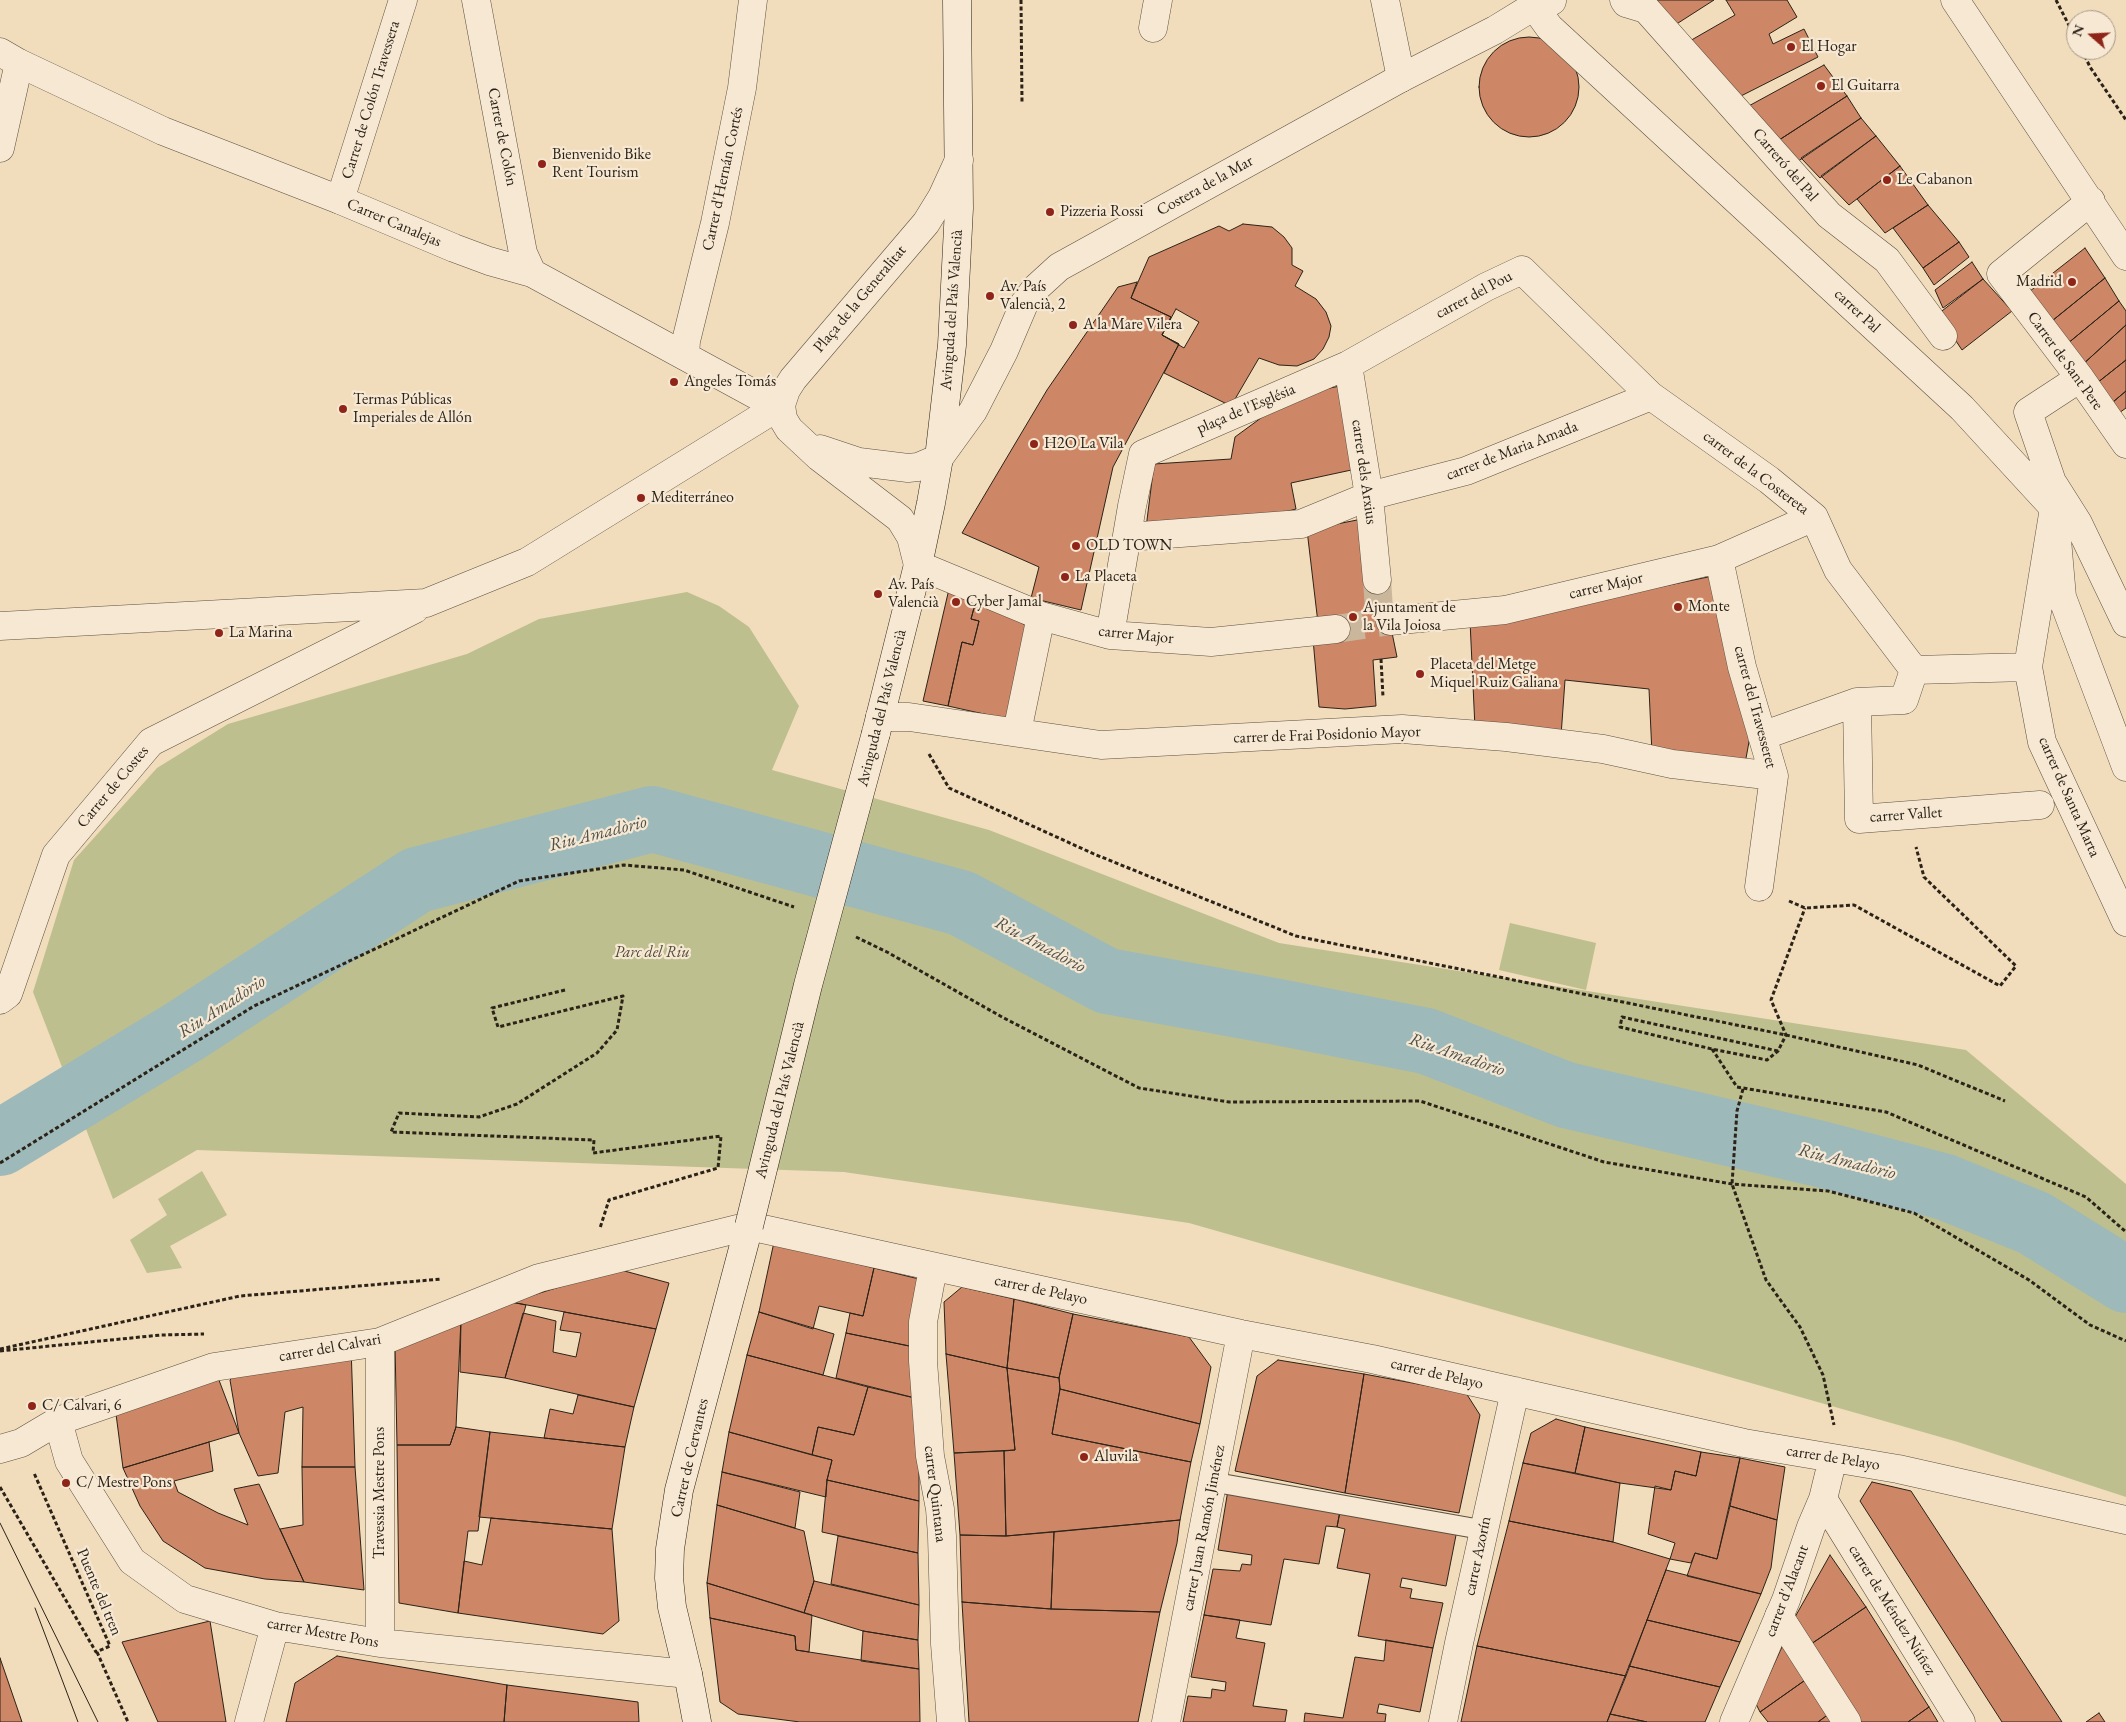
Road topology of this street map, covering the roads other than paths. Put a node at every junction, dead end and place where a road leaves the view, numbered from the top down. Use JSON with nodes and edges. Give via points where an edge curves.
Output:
{"nodes":[{"id":1,"x":403,"y":0,"type":"edge"},
{"id":2,"x":476,"y":0,"type":"edge"},
{"id":3,"x":753,"y":0,"type":"edge"},
{"id":4,"x":957,"y":0,"type":"edge"},
{"id":5,"x":1158,"y":0,"type":"edge"},
{"id":6,"x":1385,"y":0,"type":"edge"},
{"id":7,"x":1624,"y":0,"type":"edge"},
{"id":8,"x":1955,"y":0,"type":"edge"},
{"id":9,"x":1535,"y":5,"type":"edge"},
{"id":10,"x":1153,"y":28,"type":"dead end"},
{"id":11,"x":10,"y":57,"type":"edge"},
{"id":12,"x":1401,"y":78,"type":"junction"},
{"id":13,"x":0,"y":148,"type":"edge"},
{"id":14,"x":959,"y":160,"type":"junction"},
{"id":15,"x":340,"y":200,"type":"junction"},
{"id":16,"x":2091,"y":201,"type":"junction"},
{"id":17,"x":2126,"y":256,"type":"edge"},
{"id":18,"x":532,"y":273,"type":"junction"},
{"id":19,"x":1943,"y":336,"type":"dead end"},
{"id":20,"x":685,"y":356,"type":"junction"},
{"id":21,"x":1348,"y":365,"type":"junction"},
{"id":22,"x":2080,"y":378,"type":"junction"},
{"id":23,"x":1651,"y":396,"type":"junction"},
{"id":24,"x":781,"y":405,"type":"junction"},
{"id":25,"x":799,"y":438,"type":"junction"},
{"id":26,"x":2126,"y":444,"type":"edge"},
{"id":27,"x":939,"y":458,"type":"junction"},
{"id":28,"x":2053,"y":495,"type":"junction"},
{"id":29,"x":1369,"y":496,"type":"junction"},
{"id":30,"x":1814,"y":517,"type":"junction"},
{"id":31,"x":1127,"y":537,"type":"junction"},
{"id":32,"x":1719,"y":559,"type":"junction"},
{"id":33,"x":918,"y":565,"type":"junction"},
{"id":34,"x":1377,"y":580,"type":"tunnel mouth"},
{"id":35,"x":426,"y":603,"type":"junction"},
{"id":36,"x":1041,"y":616,"type":"junction"},
{"id":37,"x":1390,"y":621,"type":"tunnel mouth"},
{"id":38,"x":2126,"y":622,"type":"edge"},
{"id":39,"x":0,"y":626,"type":"edge"},
{"id":40,"x":1336,"y":629,"type":"tunnel mouth"},
{"id":41,"x":1110,"y":635,"type":"junction"},
{"id":42,"x":2028,"y":667,"type":"junction"},
{"id":43,"x":1914,"y":670,"type":"junction"},
{"id":44,"x":1857,"y":702,"type":"junction"},
{"id":45,"x":878,"y":725,"type":"junction"},
{"id":46,"x":1017,"y":732,"type":"junction"},
{"id":47,"x":1762,"y":736,"type":"junction"},
{"id":48,"x":2126,"y":767,"type":"edge"},
{"id":49,"x":1774,"y":776,"type":"junction"},
{"id":50,"x":2040,"y":805,"type":"dead end"},
{"id":51,"x":1759,"y":887,"type":"dead end"},
{"id":52,"x":2126,"y":922,"type":"edge"},
{"id":53,"x":0,"y":1000,"type":"edge"},
{"id":54,"x":749,"y":1226,"type":"junction"},
{"id":55,"x":934,"y":1268,"type":"junction"},
{"id":56,"x":1241,"y":1334,"type":"junction"},
{"id":57,"x":380,"y":1342,"type":"junction"},
{"id":58,"x":1515,"y":1391,"type":"junction"},
{"id":59,"x":58,"y":1421,"type":"junction"},
{"id":60,"x":10,"y":1446,"type":"edge"},
{"id":61,"x":1833,"y":1458,"type":"junction"},
{"id":62,"x":1212,"y":1482,"type":"junction"},
{"id":63,"x":1822,"y":1499,"type":"junction"},
{"id":64,"x":2126,"y":1520,"type":"edge"},
{"id":65,"x":1484,"y":1530,"type":"junction"},
{"id":66,"x":1780,"y":1616,"type":"junction"},
{"id":67,"x":275,"y":1626,"type":"junction"},
{"id":68,"x":380,"y":1643,"type":"junction"},
{"id":69,"x":688,"y":1674,"type":"junction"},
{"id":70,"x":1742,"y":1716,"type":"edge"},
{"id":71,"x":249,"y":1722,"type":"edge"},
{"id":72,"x":697,"y":1722,"type":"edge"},
{"id":73,"x":950,"y":1722,"type":"edge"},
{"id":74,"x":1166,"y":1722,"type":"edge"},
{"id":75,"x":1443,"y":1722,"type":"edge"},
{"id":76,"x":1847,"y":1722,"type":"edge"},
{"id":77,"x":1962,"y":1722,"type":"edge"}],
"edges":[{"from":1,"to":15,"type":"street","name":"Carrer de Colón Travessera"},
{"from":2,"to":18,"type":"street","name":"Carrer de Colón","via":[[523,253]]},
{"from":3,"to":20,"type":"street","name":"Carrer d'Hernán Cortés","via":[[742,88]]},
{"from":4,"to":14,"type":"street","name":"Avinguda del País Valencià"},
{"from":5,"to":10,"type":"street"},
{"from":6,"to":12,"type":"street"},
{"from":7,"to":19,"type":"street","name":"Carreró del Pal","via":[[1646,9],[1829,215],[1887,260]]},
{"from":8,"to":16,"type":"street"},
{"from":9,"to":12,"type":"street","name":"Costera de la Mar"},
{"from":9,"to":28,"type":"street","name":"carrer Pal","via":[[1549,27]]},
{"from":11,"to":13,"type":"street"},
{"from":11,"to":15,"type":"street","name":"Carrer Canalejas","via":[[163,131]]},
{"from":12,"to":27,"type":"street","name":"Costera de la Mar","via":[[1059,267],[1024,304],[973,411]]},
{"from":14,"to":24,"type":"street","name":"Plaça de la Generalitat","via":[[942,198],[926,223],[801,369],[786,390]]},
{"from":14,"to":27,"type":"street","name":"Avinguda del País Valencià","via":[[952,345]]},
{"from":15,"to":18,"type":"street","name":"Carrer Canalejas","via":[[454,248]]},
{"from":16,"to":17,"type":"street"},
{"from":16,"to":22,"type":"street","name":"Carrer de Sant Pere","via":[[2001,274]]},
{"from":18,"to":20,"type":"street","name":"Carrer Canalejas"},
{"from":20,"to":24,"type":"street","name":"Carrer Canalejas"},
{"from":21,"to":23,"type":"street","name":"carrer del Pou","via":[[1522,270]]},
{"from":21,"to":29,"type":"street","name":"carrer dels Arxius"},
{"from":21,"to":31,"type":"street","name":"plaça de l'Església","via":[[1144,454]]},
{"from":22,"to":26,"type":"street","name":"Carrer de Sant Pere"},
{"from":22,"to":28,"type":"street","via":[[2028,412]]},
{"from":23,"to":29,"type":"street","name":"carrer de Maria Amada","via":[[1466,471]]},
{"from":23,"to":30,"type":"street","name":"carrer de la Costereta","via":[[1769,480]]},
{"from":24,"to":25,"type":"street","via":[[783,419]]},
{"from":24,"to":35,"type":"street","via":[[527,562]]},
{"from":25,"to":27,"type":"street","via":[[838,456],[877,465],[918,467]]},
{"from":25,"to":33,"type":"street","via":[[900,518],[911,537]]},
{"from":27,"to":33,"type":"street","name":"Avinguda del País Valencià"},
{"from":28,"to":38,"type":"street","via":[[2078,523]]},
{"from":28,"to":42,"type":"street"},
{"from":28,"to":48,"type":"street","via":[[2062,597]]},
{"from":29,"to":31,"type":"street","name":"carrer de Maria Amada","via":[[1301,524]]},
{"from":29,"to":34,"type":"street","name":"carrer dels Arxius"},
{"from":30,"to":32,"type":"street","name":"carrer Major"},
{"from":30,"to":43,"type":"street","name":"carrer de la Costereta","via":[[1838,570]]},
{"from":31,"to":41,"type":"street"},
{"from":32,"to":37,"type":"street","name":"carrer Major","via":[[1505,610]]},
{"from":32,"to":47,"type":"street","name":"carrer del Travesseret","via":[[1742,668]]},
{"from":33,"to":36,"type":"street","name":"carrer Major"},
{"from":33,"to":45,"type":"street","name":"Avinguda del País Valencià"},
{"from":35,"to":39,"type":"street"},
{"from":35,"to":53,"type":"street","name":"Carrer de Costes","via":[[151,742],[56,855],[8,994]]},
{"from":36,"to":41,"type":"street","name":"carrer Major"},
{"from":36,"to":46,"type":"street"},
{"from":40,"to":41,"type":"street","name":"carrer Major","via":[[1211,642]]},
{"from":42,"to":43,"type":"street"},
{"from":42,"to":52,"type":"street","name":"carrer de Santa Marta","via":[[2042,742]]},
{"from":43,"to":44,"type":"street","via":[[1904,700]]},
{"from":44,"to":47,"type":"street"},
{"from":44,"to":50,"type":"street","name":"carrer Vallet","via":[[1859,819]]},
{"from":45,"to":46,"type":"street","name":"carrer de Frai Posidonio Mayor","via":[[909,717]]},
{"from":45,"to":54,"type":"street","name":"Avinguda del País Valencià","bridge":true,"via":[[808,985]]},
{"from":46,"to":49,"type":"street","name":"carrer de Frai Posidonio Mayor","via":[[1101,745],[1402,729],[1603,749],[1672,764]]},
{"from":47,"to":49,"type":"street","name":"carrer del Travesseret"},
{"from":49,"to":51,"type":"street","name":"carrer del Travesseret"},
{"from":54,"to":55,"type":"street","name":"carrer de Pelayo"},
{"from":54,"to":57,"type":"street","name":"carrer del Calvari","via":[[539,1278]]},
{"from":54,"to":69,"type":"street","name":"Carrer de Cervantes","via":[[679,1490],[670,1549],[672,1607]]},
{"from":55,"to":56,"type":"street","name":"carrer de Pelayo"},
{"from":55,"to":73,"type":"street","name":"carrer Quintana","via":[[923,1322],[924,1361],[930,1456],[942,1536]]},
{"from":56,"to":58,"type":"street","name":"carrer de Pelayo"},
{"from":56,"to":62,"type":"street","name":"carrer Juan Ramón Jiménez"},
{"from":57,"to":59,"type":"street","name":"carrer del Calvari","via":[[214,1367]]},
{"from":57,"to":68,"type":"street","name":"Travessia Mestre Pons"},
{"from":58,"to":61,"type":"street","name":"carrer de Pelayo","via":[[1744,1443]]},
{"from":58,"to":65,"type":"street","name":"carrer Azorín"},
{"from":59,"to":60,"type":"street","name":"carrer del Calvari"},
{"from":59,"to":67,"type":"street","name":"carrer Mestre Pons","via":[[69,1461],[132,1561],[185,1599]]},
{"from":61,"to":63,"type":"street","name":"carrer d'Alacant"},
{"from":61,"to":64,"type":"street","name":"carrer de Pelayo","via":[[1898,1469]]},
{"from":62,"to":65,"type":"lane"},
{"from":62,"to":74,"type":"street","name":"carrer Juan Ramón Jiménez"},
{"from":63,"to":66,"type":"street","name":"carrer d'Alacant"},
{"from":63,"to":77,"type":"street","name":"carrer de Méndez Núñez"},
{"from":65,"to":75,"type":"street","name":"carrer Azorín"},
{"from":66,"to":70,"type":"street","name":"carrer d'Alacant"},
{"from":66,"to":76,"type":"street"},
{"from":67,"to":68,"type":"street","name":"carrer Mestre Pons"},
{"from":67,"to":71,"type":"street"},
{"from":68,"to":69,"type":"street","name":"carrer Mestre Pons"},
{"from":69,"to":72,"type":"street","name":"Carrer de Cervantes"}]}
